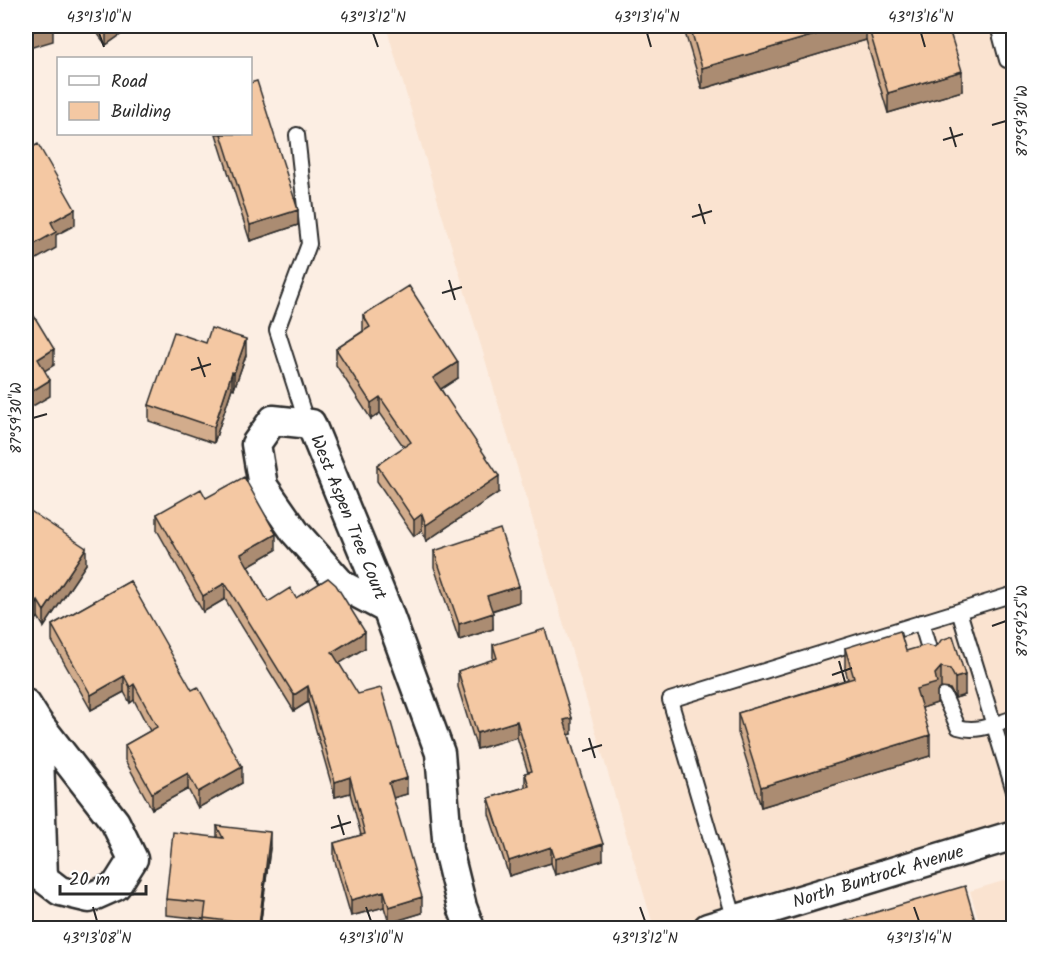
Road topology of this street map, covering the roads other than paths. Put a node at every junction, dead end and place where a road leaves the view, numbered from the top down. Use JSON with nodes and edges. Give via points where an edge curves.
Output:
{"nodes":[{"id":1,"x":998,"y":26,"type":"edge"},
{"id":2,"x":1014,"y":61,"type":"edge"},
{"id":3,"x":297,"y":135,"type":"dead end"},
{"id":4,"x":307,"y":424,"type":"junction"},
{"id":5,"x":1014,"y":594,"type":"edge"},
{"id":6,"x":387,"y":609,"type":"junction"},
{"id":7,"x":959,"y":611,"type":"junction"},
{"id":8,"x":921,"y":622,"type":"junction"},
{"id":9,"x":932,"y":659,"type":"edge"},
{"id":10,"x":944,"y":696,"type":"dead end"},
{"id":11,"x":32,"y":714,"type":"edge"},
{"id":12,"x":1014,"y":718,"type":"edge"},
{"id":13,"x":993,"y":724,"type":"junction"},
{"id":14,"x":1014,"y":790,"type":"edge"},
{"id":15,"x":1014,"y":835,"type":"edge"},
{"id":16,"x":735,"y":920,"type":"junction"},
{"id":17,"x":470,"y":928,"type":"edge"},
{"id":18,"x":708,"y":928,"type":"edge"}],
"edges":[{"from":1,"to":2,"type":"lane","via":[[1007,60]]},
{"from":3,"to":4,"type":"lane","via":[[309,244],[277,330]]},
{"from":4,"to":6,"type":"street","name":"West Aspen Tree Court","via":[[311,424]]},
{"from":4,"to":6,"type":"street","name":"West Aspen Tree Court","via":[[273,420],[256,444],[263,486],[295,532],[342,585]]},
{"from":5,"to":7,"type":"lane"},
{"from":6,"to":17,"type":"street","name":"West Aspen Tree Court","via":[[440,753],[448,850]]},
{"from":7,"to":8,"type":"lane"},
{"from":7,"to":13,"type":"lane"},
{"from":8,"to":9,"type":"lane"},
{"from":8,"to":16,"type":"lane","via":[[670,700]]},
{"from":10,"to":13,"type":"lane","via":[[958,727],[968,730]]},
{"from":11,"to":11,"type":"street","via":[[43,878],[60,891],[89,898],[117,886],[133,860],[116,822]]},
{"from":12,"to":13,"type":"lane"},
{"from":13,"to":14,"type":"lane"},
{"from":15,"to":16,"type":"street","name":"North Buntrock Avenue"},
{"from":16,"to":18,"type":"street","name":"North Buntrock Avenue"}]}
